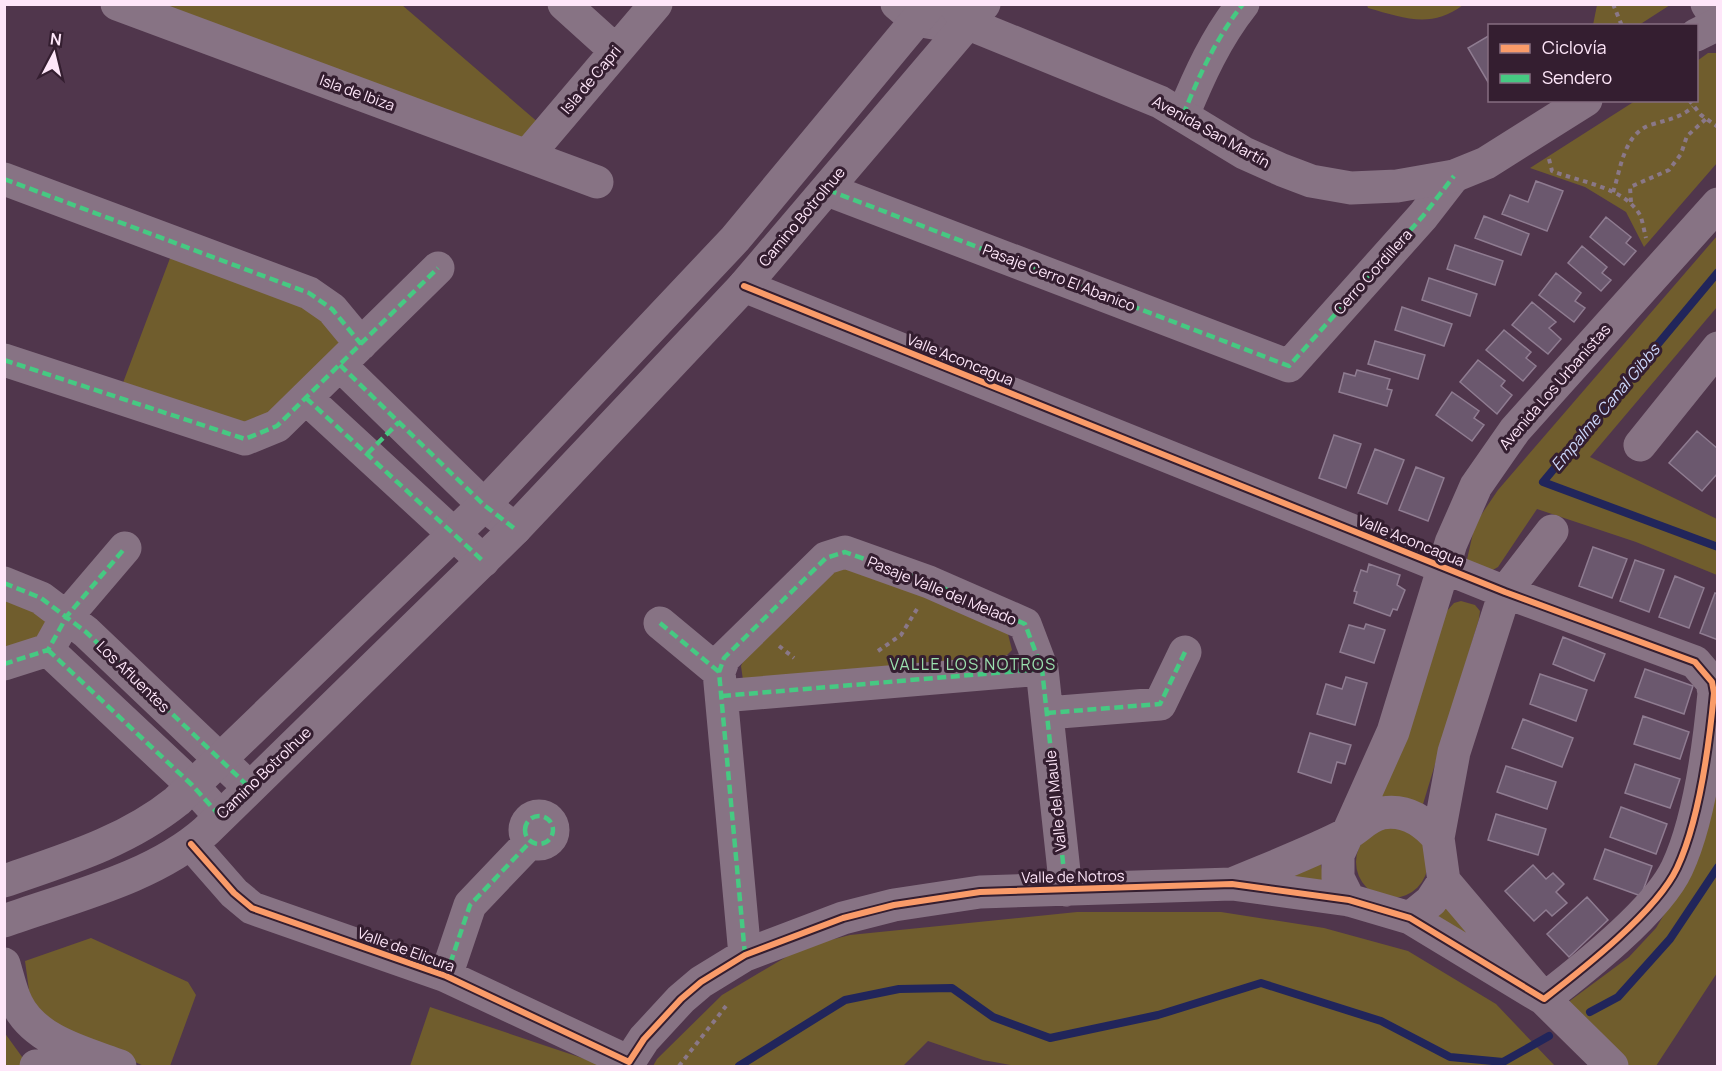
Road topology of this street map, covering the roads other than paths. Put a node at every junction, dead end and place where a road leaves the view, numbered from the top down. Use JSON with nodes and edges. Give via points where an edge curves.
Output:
{"nodes":[{"id":1,"x":564,"y":4,"type":"edge"},
{"id":2,"x":656,"y":4,"type":"edge"},
{"id":3,"x":1243,"y":4,"type":"edge"},
{"id":4,"x":1707,"y":4,"type":"edge"},
{"id":5,"x":126,"y":6,"type":"edge"},
{"id":6,"x":914,"y":10,"type":"edge"},
{"id":7,"x":969,"y":11,"type":"edge"},
{"id":8,"x":1718,"y":22,"type":"edge"},
{"id":9,"x":1698,"y":34,"type":"edge"},
{"id":10,"x":1698,"y":42,"type":"edge"},
{"id":11,"x":1718,"y":42,"type":"edge"},
{"id":12,"x":616,"y":51,"type":"junction"},
{"id":13,"x":1583,"y":102,"type":"edge"},
{"id":14,"x":1183,"y":115,"type":"junction"},
{"id":15,"x":527,"y":156,"type":"junction"},
{"id":16,"x":1454,"y":176,"type":"junction"},
{"id":17,"x":4,"y":179,"type":"edge"},
{"id":18,"x":597,"y":182,"type":"dead end"},
{"id":19,"x":828,"y":190,"type":"junction"},
{"id":20,"x":1718,"y":204,"type":"edge"},
{"id":21,"x":438,"y":268,"type":"dead end"},
{"id":22,"x":744,"y":286,"type":"junction"},
{"id":23,"x":1718,"y":348,"type":"edge"},
{"id":24,"x":350,"y":354,"type":"junction"},
{"id":25,"x":4,"y":360,"type":"edge"},
{"id":26,"x":1289,"y":366,"type":"joint"},
{"id":27,"x":306,"y":398,"type":"junction"},
{"id":28,"x":399,"y":422,"type":"junction"},
{"id":29,"x":1640,"y":445,"type":"dead end"},
{"id":30,"x":368,"y":454,"type":"junction"},
{"id":31,"x":484,"y":505,"type":"junction"},
{"id":32,"x":515,"y":529,"type":"junction"},
{"id":33,"x":1552,"y":531,"type":"dead end"},
{"id":34,"x":455,"y":533,"type":"junction"},
{"id":35,"x":125,"y":548,"type":"dead end"},
{"id":36,"x":483,"y":561,"type":"junction"},
{"id":37,"x":1444,"y":567,"type":"junction"},
{"id":38,"x":4,"y":583,"type":"edge"},
{"id":39,"x":1505,"y":592,"type":"junction"},
{"id":40,"x":67,"y":616,"type":"junction"},
{"id":41,"x":660,"y":623,"type":"dead end"},
{"id":42,"x":48,"y":650,"type":"junction"},
{"id":43,"x":1185,"y":652,"type":"dead end"},
{"id":44,"x":4,"y":664,"type":"edge"},
{"id":45,"x":1042,"y":669,"type":"junction"},
{"id":46,"x":721,"y":684,"type":"junction"},
{"id":47,"x":1047,"y":713,"type":"junction"},
{"id":48,"x":219,"y":760,"type":"junction"},
{"id":49,"x":192,"y":785,"type":"junction"},
{"id":50,"x":249,"y":787,"type":"junction"},
{"id":51,"x":220,"y":816,"type":"junction"},
{"id":52,"x":1349,"y":833,"type":"junction"},
{"id":53,"x":1438,"y":838,"type":"junction"},
{"id":54,"x":531,"y":841,"type":"dead end"},
{"id":55,"x":191,"y":844,"type":"junction"},
{"id":56,"x":4,"y":881,"type":"edge"},
{"id":57,"x":1444,"y":881,"type":"junction"},
{"id":58,"x":1232,"y":884,"type":"junction"},
{"id":59,"x":1066,"y":890,"type":"junction"},
{"id":60,"x":1349,"y":900,"type":"junction"},
{"id":61,"x":1410,"y":918,"type":"junction"},
{"id":62,"x":4,"y":921,"type":"edge"},
{"id":63,"x":745,"y":955,"type":"junction"},
{"id":64,"x":4,"y":964,"type":"edge"},
{"id":65,"x":446,"y":976,"type":"junction"},
{"id":66,"x":1544,"y":999,"type":"junction"},
{"id":67,"x":629,"y":1062,"type":"joint"},
{"id":68,"x":113,"y":1064,"type":"edge"},
{"id":69,"x":36,"y":1066,"type":"edge"},
{"id":70,"x":1612,"y":1066,"type":"edge"}],
"edges":[{"from":1,"to":12,"type":"street"},
{"from":2,"to":12,"type":"street","name":"Isla de Capri"},
{"from":3,"to":14,"type":"street","via":[[1213,50]]},
{"from":4,"to":8,"type":"street"},
{"from":5,"to":15,"type":"street","name":"Isla de Ibiza"},
{"from":6,"to":7,"type":"street","name":"Avenida San Martín","via":[[945,24]]},
{"from":6,"to":31,"type":"street","via":[[735,240]]},
{"from":7,"to":14,"type":"street","name":"Avenida San Martín"},
{"from":7,"to":19,"type":"street","name":"Camino Botrolhue"},
{"from":8,"to":9,"type":"street"},
{"from":10,"to":11,"type":"street"},
{"from":12,"to":15,"type":"street","name":"Isla de Capri"},
{"from":13,"to":16,"type":"street","name":"Avenida San Martín","via":[[1486,163]]},
{"from":14,"to":16,"type":"street","name":"Avenida San Martín","via":[[1244,153],[1311,181],[1351,188],[1397,186]]},
{"from":15,"to":18,"type":"street","name":"Isla de Ibiza"},
{"from":16,"to":26,"type":"street","name":"Cerro Cordillera"},
{"from":17,"to":24,"type":"street","via":[[309,293],[332,309]]},
{"from":19,"to":22,"type":"street","name":"Camino Botrolhue"},
{"from":19,"to":26,"type":"street","name":"Pasaje Cerro El Abanico"},
{"from":20,"to":37,"type":"street","name":"Avenida Los Urbanistas","via":[[1508,439],[1476,486]]},
{"from":21,"to":24,"type":"street"},
{"from":22,"to":32,"type":"street","name":"Camino Botrolhue"},
{"from":22,"to":37,"type":"street","name":"Valle Aconcagua"},
{"from":23,"to":29,"type":"street"},
{"from":24,"to":27,"type":"street"},
{"from":24,"to":28,"type":"street"},
{"from":25,"to":27,"type":"street","via":[[244,439],[277,426]]},
{"from":27,"to":30,"type":"street"},
{"from":28,"to":30,"type":"street"},
{"from":28,"to":31,"type":"street"},
{"from":30,"to":34,"type":"street"},
{"from":31,"to":32,"type":"street"},
{"from":31,"to":34,"type":"street"},
{"from":32,"to":36,"type":"street","name":"Camino Botrolhue"},
{"from":33,"to":39,"type":"street"},
{"from":34,"to":36,"type":"street"},
{"from":34,"to":48,"type":"street"},
{"from":35,"to":40,"type":"street"},
{"from":36,"to":50,"type":"street","name":"Camino Botrolhue"},
{"from":37,"to":39,"type":"street","name":"Valle Aconcagua"},
{"from":37,"to":52,"type":"street","name":"Avenida Los Urbanistas","via":[[1393,732]]},
{"from":38,"to":40,"type":"street","name":"Los Afluentes","via":[[25,589]]},
{"from":39,"to":53,"type":"street","via":[[1454,752]]},
{"from":39,"to":66,"type":"street","name":"Valle Aconcagua","via":[[1695,662],[1712,682],[1714,693],[1696,802],[1677,870],[1658,896],[1596,958]]},
{"from":40,"to":42,"type":"street"},
{"from":40,"to":48,"type":"street","name":"Los Afluentes"},
{"from":41,"to":46,"type":"street"},
{"from":42,"to":44,"type":"street"},
{"from":42,"to":49,"type":"street"},
{"from":43,"to":47,"type":"street","via":[[1161,704]]},
{"from":45,"to":46,"type":"street"},
{"from":45,"to":46,"type":"street","name":"Pasaje Valle del Melado","via":[[1025,624],[929,582],[845,552],[826,558],[724,658]]},
{"from":45,"to":47,"type":"street","name":"Pasaje Valle del Melado"},
{"from":46,"to":63,"type":"street"},
{"from":47,"to":59,"type":"street","name":"Valle del Maule"},
{"from":48,"to":49,"type":"street"},
{"from":48,"to":50,"type":"street","name":"Los Afluentes"},
{"from":49,"to":51,"type":"street"},
{"from":49,"to":56,"type":"street","via":[[159,815],[123,836]]},
{"from":50,"to":51,"type":"street","name":"Camino Botrolhue"},
{"from":51,"to":55,"type":"street","name":"Camino Botrolhue"},
{"from":52,"to":53,"type":"street","via":[[1369,817],[1395,813],[1420,820]]},
{"from":52,"to":58,"type":"street","name":"Valle de Notros"},
{"from":52,"to":60,"type":"street","name":"Avenida Los Urbanistas","via":[[1337,866],[1338,879]]},
{"from":53,"to":57,"type":"street"},
{"from":54,"to":65,"type":"street","via":[[470,905]]},
{"from":55,"to":62,"type":"street","name":"Camino Botrolhue","via":[[156,866]]},
{"from":55,"to":65,"type":"street","name":"Valle de Elicura","via":[[252,908]]},
{"from":57,"to":61,"type":"street","via":[[1431,901]]},
{"from":57,"to":66,"type":"street","name":"Valle de Notros"},
{"from":58,"to":59,"type":"street","name":"Valle de Notros"},
{"from":58,"to":60,"type":"street","name":"Valle de Notros"},
{"from":59,"to":63,"type":"street","name":"Valle de Notros","via":[[980,892],[894,905],[803,931]]},
{"from":60,"to":61,"type":"street","name":"Valle de Notros"},
{"from":61,"to":66,"type":"street","name":"Valle de Notros"},
{"from":63,"to":67,"type":"street","name":"Valle de Notros","via":[[681,999],[644,1039]]},
{"from":64,"to":68,"type":"street","via":[[17,1004],[34,1027]]},
{"from":65,"to":67,"type":"street","name":"Valle de Elicura"},
{"from":66,"to":70,"type":"street","name":"Valle de Notros"},
{"from":68,"to":69,"type":"street"}]}
